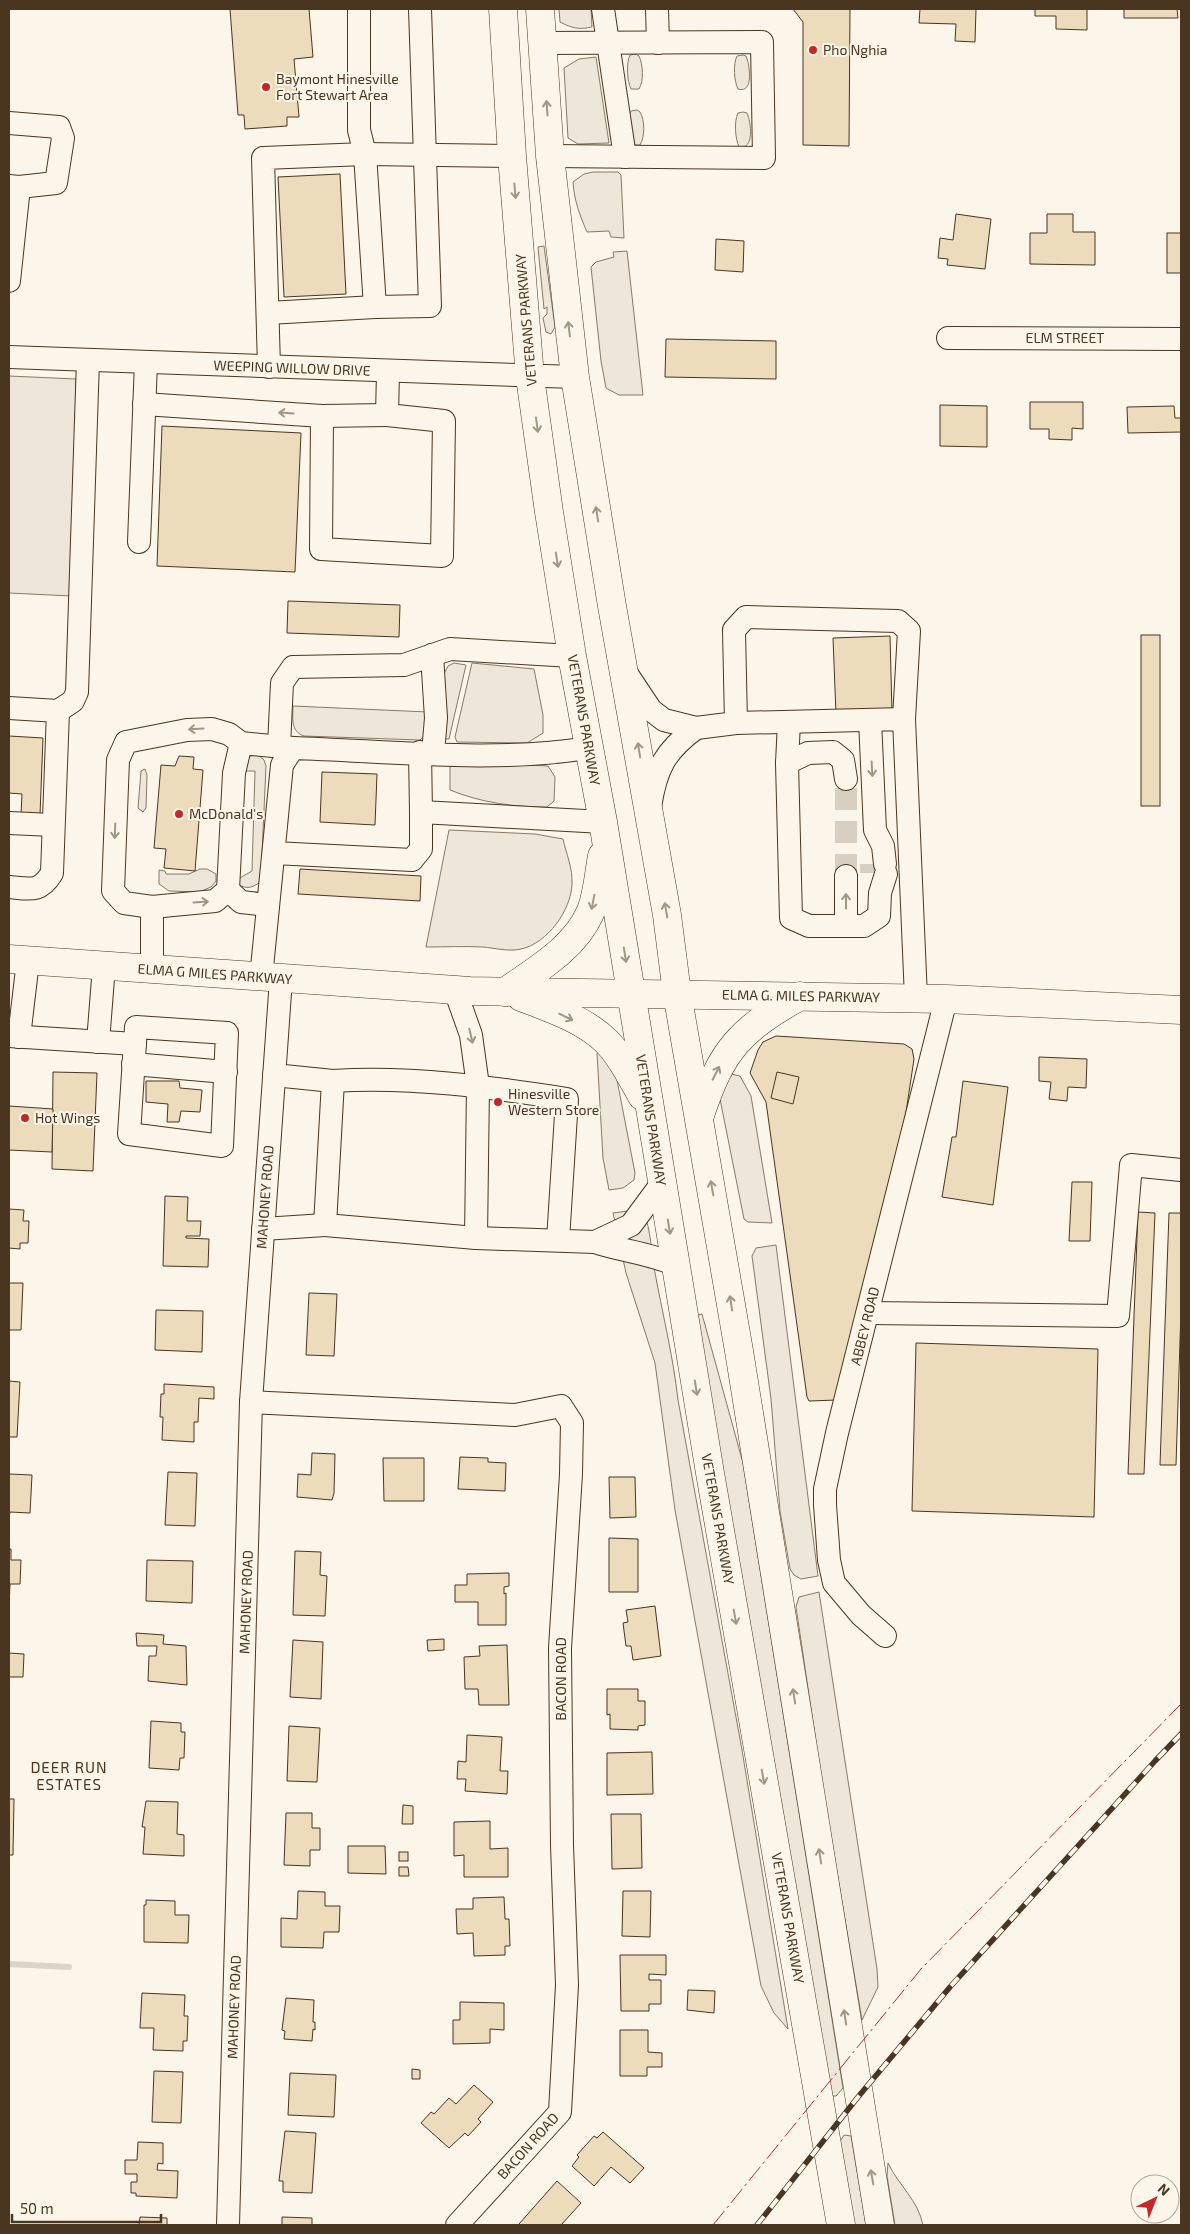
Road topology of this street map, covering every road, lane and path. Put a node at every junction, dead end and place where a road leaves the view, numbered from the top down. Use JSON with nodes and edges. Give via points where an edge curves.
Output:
{"nodes":[{"id":1,"x":359,"y":9,"type":"edge"},
{"id":2,"x":420,"y":9,"type":"edge"},
{"id":3,"x":503,"y":9,"type":"edge"},
{"id":4,"x":540,"y":9,"type":"edge"},
{"id":5,"x":603,"y":9,"type":"edge"},
{"id":6,"x":657,"y":9,"type":"edge"},
{"id":7,"x":658,"y":42,"type":"junction"},
{"id":8,"x":542,"y":43,"type":"junction"},
{"id":9,"x":609,"y":43,"type":"junction"},
{"id":10,"x":9,"y":123,"type":"edge"},
{"id":11,"x":364,"y":154,"type":"junction"},
{"id":12,"x":425,"y":155,"type":"junction"},
{"id":13,"x":512,"y":156,"type":"junction"},
{"id":14,"x":550,"y":156,"type":"junction"},
{"id":15,"x":625,"y":157,"type":"junction"},
{"id":16,"x":14,"y":187,"type":"edge"},
{"id":17,"x":9,"y":281,"type":"edge"},
{"id":18,"x":375,"y":307,"type":"junction"},
{"id":19,"x":268,"y":314,"type":"junction"},
{"id":20,"x":948,"y":338,"type":"dead end"},
{"id":21,"x":1181,"y":339,"type":"edge"},
{"id":22,"x":9,"y":357,"type":"edge"},
{"id":23,"x":88,"y":360,"type":"junction"},
{"id":24,"x":146,"y":362,"type":"junction"},
{"id":25,"x":269,"y":367,"type":"junction"},
{"id":26,"x":388,"y":372,"type":"junction"},
{"id":27,"x":530,"y":377,"type":"junction"},
{"id":28,"x":575,"y":377,"type":"junction"},
{"id":29,"x":144,"y":404,"type":"junction"},
{"id":30,"x":387,"y":415,"type":"junction"},
{"id":31,"x":322,"y":416,"type":"junction"},
{"id":32,"x":139,"y":542,"type":"dead end"},
{"id":33,"x":432,"y":655,"type":"junction"},
{"id":34,"x":572,"y":656,"type":"junction"},
{"id":35,"x":625,"y":671,"type":"junction"},
{"id":36,"x":9,"y":708,"type":"edge"},
{"id":37,"x":58,"y":711,"type":"junction"},
{"id":38,"x":904,"y":719,"type":"junction"},
{"id":39,"x":870,"y":720,"type":"junction"},
{"id":40,"x":789,"y":722,"type":"junction"},
{"id":41,"x":736,"y":723,"type":"junction"},
{"id":42,"x":696,"y":728,"type":"junction"},
{"id":43,"x":241,"y":743,"type":"junction"},
{"id":44,"x":286,"y":747,"type":"junction"},
{"id":45,"x":588,"y":748,"type":"junction"},
{"id":46,"x":427,"y":753,"type":"junction"},
{"id":47,"x":787,"y":763,"type":"junction"},
{"id":48,"x":846,"y":778,"type":"tunnel mouth"},
{"id":49,"x":421,"y":812,"type":"junction"},
{"id":50,"x":649,"y":815,"type":"junction"},
{"id":51,"x":9,"y":824,"type":"edge"},
{"id":52,"x":54,"y":825,"type":"junction"},
{"id":53,"x":604,"y":830,"type":"junction"},
{"id":54,"x":274,"y":852,"type":"junction"},
{"id":55,"x":846,"y":876,"type":"tunnel mouth"},
{"id":56,"x":9,"y":887,"type":"edge"},
{"id":57,"x":228,"y":890,"type":"junction"},
{"id":58,"x":268,"y":905,"type":"junction"},
{"id":59,"x":152,"y":907,"type":"junction"},
{"id":60,"x":846,"y":926,"type":"junction"},
{"id":61,"x":18,"y":960,"type":"edge"},
{"id":62,"x":104,"y":966,"type":"junction"},
{"id":63,"x":152,"y":970,"type":"junction"},
{"id":64,"x":271,"y":979,"type":"junction"},
{"id":65,"x":421,"y":988,"type":"joint"},
{"id":66,"x":455,"y":990,"type":"junction"},
{"id":67,"x":505,"y":992,"type":"junction"},
{"id":68,"x":630,"y":992,"type":"junction"},
{"id":69,"x":677,"y":993,"type":"junction"},
{"id":70,"x":800,"y":996,"type":"junction"},
{"id":71,"x":916,"y":998,"type":"junction"},
{"id":72,"x":946,"y":999,"type":"junction"},
{"id":73,"x":1181,"y":1010,"type":"edge"},
{"id":74,"x":14,"y":1037,"type":"edge"},
{"id":75,"x":98,"y":1042,"type":"junction"},
{"id":76,"x":134,"y":1054,"type":"junction"},
{"id":77,"x":226,"y":1072,"type":"junction"},
{"id":78,"x":274,"y":1075,"type":"junction"},
{"id":79,"x":333,"y":1082,"type":"junction"},
{"id":80,"x":478,"y":1086,"type":"junction"},
{"id":81,"x":650,"y":1110,"type":"junction"},
{"id":82,"x":699,"y":1119,"type":"junction"},
{"id":83,"x":1181,"y":1170,"type":"edge"},
{"id":84,"x":662,"y":1183,"type":"junction"},
{"id":85,"x":325,"y":1225,"type":"junction"},
{"id":86,"x":263,"y":1229,"type":"junction"},
{"id":87,"x":476,"y":1238,"type":"junction"},
{"id":88,"x":558,"y":1240,"type":"junction"},
{"id":89,"x":595,"y":1242,"type":"junction"},
{"id":90,"x":676,"y":1265,"type":"junction"},
{"id":91,"x":868,"y":1313,"type":"junction"},
{"id":92,"x":251,"y":1402,"type":"junction"},
{"id":93,"x":885,"y":1636,"type":"dead end"},
{"id":94,"x":228,"y":2225,"type":"edge"},
{"id":95,"x":457,"y":2225,"type":"edge"},
{"id":96,"x":841,"y":2225,"type":"edge"},
{"id":97,"x":880,"y":2225,"type":"edge"}],
"edges":[{"from":1,"to":11,"type":"street","via":[[359,130]]},
{"from":2,"to":12,"type":"street"},
{"from":3,"to":13,"type":"main road","name":"VETERANS PARKWAY"},
{"from":4,"to":8,"type":"main road"},
{"from":5,"to":9,"type":"street"},
{"from":6,"to":7,"type":"street"},
{"from":7,"to":9,"type":"street"},
{"from":7,"to":15,"type":"street","via":[[762,42],[764,158]]},
{"from":8,"to":9,"type":"street"},
{"from":14,"to":8,"type":"main road","one_way":true},
{"from":9,"to":15,"type":"street"},
{"from":10,"to":16,"type":"street","via":[[59,127],[63,138],[56,183]]},
{"from":11,"to":12,"type":"street"},
{"from":11,"to":18,"type":"street"},
{"from":11,"to":19,"type":"street","via":[[263,158]]},
{"from":12,"to":13,"type":"street"},
{"from":12,"to":18,"type":"street","via":[[430,306]]},
{"from":13,"to":27,"type":"main road","name":"VETERANS PARKWAY","one_way":true},
{"from":14,"to":15,"type":"street"},
{"from":28,"to":14,"type":"main road","one_way":true},
{"from":16,"to":17,"type":"street"},
{"from":18,"to":19,"type":"street"},
{"from":19,"to":25,"type":"street"},
{"from":20,"to":21,"type":"street","name":"ELM STREET"},
{"from":22,"to":23,"type":"street","name":"WEEPING WILLOW DRIVE"},
{"from":23,"to":24,"type":"street","name":"WEEPING WILLOW DRIVE"},
{"from":23,"to":37,"type":"street","via":[[77,692],[73,701]]},
{"from":24,"to":25,"type":"street","name":"WEEPING WILLOW DRIVE"},
{"from":24,"to":29,"type":"street"},
{"from":25,"to":26,"type":"street","name":"WEEPING WILLOW DRIVE"},
{"from":26,"to":27,"type":"street","name":"WEEPING WILLOW DRIVE"},
{"from":26,"to":30,"type":"street"},
{"from":27,"to":28,"type":"street","name":"WEEPING WILLOW DRIVE"},
{"from":27,"to":34,"type":"main road","name":"VETERANS PARKWAY","one_way":true},
{"from":35,"to":28,"type":"main road","one_way":true},
{"from":31,"to":29,"type":"street","one_way":true},
{"from":29,"to":32,"type":"street"},
{"from":30,"to":31,"type":"street"},
{"from":30,"to":31,"type":"street","via":[[444,420],[442,556],[321,550]]},
{"from":33,"to":34,"type":"street","via":[[450,649]]},
{"from":33,"to":44,"type":"street","via":[[404,665],[293,667],[282,683]]},
{"from":33,"to":46,"type":"street","via":[[436,718]]},
{"from":34,"to":45,"type":"main road","name":"VETERANS PARKWAY"},
{"from":35,"to":42,"type":"street","via":[[651,710],[664,720]]},
{"from":50,"to":35,"type":"main road","one_way":true},
{"from":36,"to":37,"type":"street"},
{"from":37,"to":52,"type":"street"},
{"from":38,"to":39,"type":"street"},
{"from":38,"to":41,"type":"street","via":[[909,631],[898,621],[746,617],[734,630]]},
{"from":38,"to":71,"type":"street"},
{"from":39,"to":40,"type":"street"},
{"from":39,"to":60,"type":"street","one_way":true,"via":[[875,830],[883,846],[879,872],[879,916],[864,926]]},
{"from":40,"to":41,"type":"street"},
{"from":40,"to":47,"type":"street"},
{"from":41,"to":42,"type":"street"},
{"from":42,"to":50,"type":"street","via":[[676,743],[661,764]]},
{"from":43,"to":44,"type":"street"},
{"from":43,"to":57,"type":"street","via":[[234,773]]},
{"from":43,"to":59,"type":"street","one_way":true,"via":[[229,734],[212,729],[187,730],[126,742],[118,760],[113,891],[124,903]]},
{"from":44,"to":46,"type":"street"},
{"from":44,"to":54,"type":"street","name":"MAHONEY ROAD"},
{"from":45,"to":46,"type":"street","via":[[557,753]]},
{"from":45,"to":53,"type":"main road","name":"VETERANS PARKWAY"},
{"from":46,"to":49,"type":"street"},
{"from":47,"to":48,"type":"street","via":[[808,753],[834,752],[843,760]]},
{"from":47,"to":60,"type":"street","via":[[791,918],[809,926]]},
{"from":49,"to":53,"type":"street"},
{"from":49,"to":54,"type":"street","via":[[421,848],[412,860]]},
{"from":69,"to":50,"type":"main road","one_way":true},
{"from":51,"to":52,"type":"street"},
{"from":52,"to":56,"type":"street","via":[[52,873],[46,883],[36,889]]},
{"from":53,"to":67,"type":"main road","one_way":true,"via":[[591,912],[578,934]]},
{"from":53,"to":68,"type":"main road","name":"VETERANS PARKWAY","one_way":true},
{"from":54,"to":58,"type":"street","name":"MAHONEY ROAD"},
{"from":60,"to":55,"type":"street","one_way":true},
{"from":57,"to":58,"type":"street","via":[[241,902]]},
{"from":59,"to":57,"type":"street","one_way":true,"via":[[215,901]]},
{"from":58,"to":64,"type":"street","name":"MAHONEY ROAD"},
{"from":59,"to":63,"type":"street"},
{"from":61,"to":62,"type":"main road","name":"ELMA G MILES PARKWAY"},
{"from":61,"to":74,"type":"street"},
{"from":62,"to":63,"type":"main road","name":"ELMA G MILES PARKWAY"},
{"from":62,"to":75,"type":"street"},
{"from":63,"to":64,"type":"main road","name":"ELMA G MILES PARKWAY"},
{"from":64,"to":65,"type":"main road","name":"ELMA G MILES PARKWAY"},
{"from":64,"to":78,"type":"street","name":"MAHONEY ROAD"},
{"from":65,"to":66,"type":"main road","name":"ELMA G. MILES PARKWAY"},
{"from":66,"to":67,"type":"main road","name":"ELMA G. MILES PARKWAY"},
{"from":66,"to":80,"type":"street","one_way":true,"via":[[471,1034]]},
{"from":67,"to":68,"type":"main road","name":"ELMA G. MILES PARKWAY"},
{"from":67,"to":81,"type":"main road","one_way":true,"via":[[566,1016],[594,1031],[607,1042],[626,1068]]},
{"from":68,"to":69,"type":"main road","name":"ELMA G. MILES PARKWAY"},
{"from":68,"to":81,"type":"main road","name":"VETERANS PARKWAY"},
{"from":69,"to":70,"type":"main road","name":"ELMA G. MILES PARKWAY"},
{"from":69,"to":82,"type":"main road"},
{"from":70,"to":71,"type":"main road","name":"ELMA G. MILES PARKWAY"},
{"from":82,"to":70,"type":"main road","one_way":true,"via":[[711,1083],[735,1042],[770,1013]]},
{"from":71,"to":72,"type":"main road","name":"ELMA G. MILES PARKWAY"},
{"from":72,"to":73,"type":"main road","name":"ELMA G. MILES PARKWAY"},
{"from":72,"to":91,"type":"street","name":"ABBEY ROAD"},
{"from":74,"to":75,"type":"street"},
{"from":75,"to":76,"type":"street"},
{"from":76,"to":77,"type":"street"},
{"from":76,"to":77,"type":"street","via":[[136,1027],[227,1033]]},
{"from":76,"to":77,"type":"street","via":[[129,1134],[222,1146]]},
{"from":78,"to":79,"type":"street"},
{"from":78,"to":86,"type":"street","name":"MAHONEY ROAD"},
{"from":79,"to":80,"type":"street","via":[[373,1079]]},
{"from":79,"to":85,"type":"street"},
{"from":80,"to":87,"type":"street"},
{"from":80,"to":88,"type":"street","via":[[567,1099]]},
{"from":81,"to":84,"type":"main road","name":"VETERANS PARKWAY"},
{"from":97,"to":82,"type":"main road","one_way":true,"via":[[740,1352]]},
{"from":83,"to":91,"type":"street","via":[[1131,1166],[1118,1316]]},
{"from":84,"to":89,"type":"street","via":[[631,1225]]},
{"from":84,"to":90,"type":"main road","name":"VETERANS PARKWAY","one_way":true},
{"from":85,"to":86,"type":"street"},
{"from":85,"to":87,"type":"street"},
{"from":86,"to":92,"type":"street","name":"MAHONEY ROAD"},
{"from":87,"to":88,"type":"street"},
{"from":88,"to":89,"type":"street"},
{"from":89,"to":90,"type":"street","via":[[657,1256]]},
{"from":90,"to":96,"type":"main road","name":"VETERANS PARKWAY","one_way":true},
{"from":91,"to":93,"type":"street","name":"ABBEY ROAD","via":[[830,1463],[825,1506],[834,1583],[861,1615]]},
{"from":92,"to":94,"type":"street","name":"MAHONEY ROAD"},
{"from":92,"to":95,"type":"street","name":"BACON ROAD","via":[[515,1415],[561,1406],[572,1423],[560,1648],[567,1985],[560,2112]]}]}
